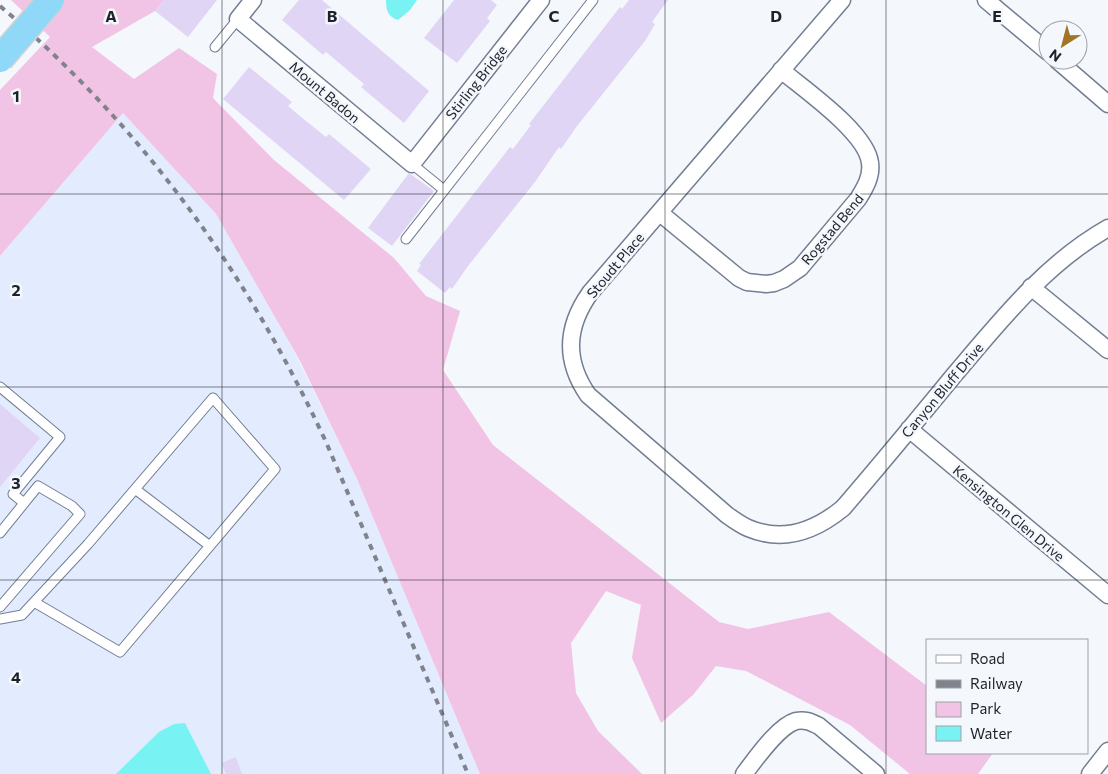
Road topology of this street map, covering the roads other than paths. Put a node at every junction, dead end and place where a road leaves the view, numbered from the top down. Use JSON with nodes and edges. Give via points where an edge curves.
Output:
{"nodes":[{"id":1,"x":51,"y":0,"type":"edge"},
{"id":2,"x":253,"y":0,"type":"edge"},
{"id":3,"x":541,"y":0,"type":"edge"},
{"id":4,"x":593,"y":0,"type":"edge"},
{"id":5,"x":842,"y":0,"type":"edge"},
{"id":6,"x":986,"y":0,"type":"edge"},
{"id":7,"x":238,"y":19,"type":"junction"},
{"id":8,"x":1038,"y":44,"type":"edge"},
{"id":9,"x":215,"y":47,"type":"dead end"},
{"id":10,"x":0,"y":59,"type":"edge"},
{"id":11,"x":781,"y":70,"type":"junction"},
{"id":12,"x":1069,"y":70,"type":"edge"},
{"id":13,"x":1108,"y":104,"type":"edge"},
{"id":14,"x":412,"y":164,"type":"junction"},
{"id":15,"x":444,"y":190,"type":"junction"},
{"id":16,"x":660,"y":212,"type":"junction"},
{"id":17,"x":1108,"y":228,"type":"edge"},
{"id":18,"x":406,"y":239,"type":"dead end"},
{"id":19,"x":1031,"y":287,"type":"junction"},
{"id":20,"x":1108,"y":350,"type":"edge"},
{"id":21,"x":0,"y":387,"type":"edge"},
{"id":22,"x":909,"y":429,"type":"junction"},
{"id":23,"x":135,"y":488,"type":"junction"},
{"id":24,"x":24,"y":503,"type":"junction"},
{"id":25,"x":0,"y":533,"type":"edge"},
{"id":26,"x":770,"y":534,"type":"joint"},
{"id":27,"x":210,"y":546,"type":"junction"},
{"id":28,"x":1108,"y":595,"type":"edge"},
{"id":29,"x":34,"y":602,"type":"junction"},
{"id":30,"x":0,"y":607,"type":"edge"},
{"id":31,"x":0,"y":619,"type":"edge"},
{"id":32,"x":1108,"y":751,"type":"edge"},
{"id":33,"x":744,"y":774,"type":"edge"},
{"id":34,"x":876,"y":774,"type":"edge"},
{"id":35,"x":1090,"y":774,"type":"edge"}],
"edges":[{"from":1,"to":10,"type":"main road","bridge":true},
{"from":2,"to":7,"type":"street"},
{"from":3,"to":14,"type":"street","name":"Stirling Bridge"},
{"from":4,"to":15,"type":"lane"},
{"from":5,"to":11,"type":"street","name":"Stoudt Place"},
{"from":6,"to":8,"type":"street"},
{"from":7,"to":9,"type":"lane"},
{"from":7,"to":14,"type":"street","name":"Mount Badon"},
{"from":11,"to":16,"type":"street","name":"Stoudt Place"},
{"from":11,"to":16,"type":"street","name":"Rogstad Bend","via":[[853,131],[867,152],[870,164],[867,182],[858,199],[800,268],[774,284],[747,282]]},
{"from":12,"to":13,"type":"street"},
{"from":14,"to":15,"type":"lane"},
{"from":15,"to":18,"type":"lane"},
{"from":16,"to":26,"type":"street","name":"Stoudt Place","via":[[582,304],[570,344],[574,370],[588,395],[727,516],[747,528]]},
{"from":17,"to":19,"type":"street","name":"Canyon Bluff Drive","via":[[1079,245]]},
{"from":19,"to":20,"type":"street"},
{"from":19,"to":22,"type":"street","name":"Canyon Bluff Drive"},
{"from":21,"to":24,"type":"lane","via":[[60,437],[12,494]]},
{"from":22,"to":26,"type":"street","name":"Canyon Bluff Drive","via":[[828,520],[791,534]]},
{"from":22,"to":28,"type":"street","name":"Kensington Glen Drive"},
{"from":23,"to":27,"type":"lane"},
{"from":23,"to":27,"type":"lane","via":[[213,398],[275,469]]},
{"from":23,"to":29,"type":"lane"},
{"from":24,"to":25,"type":"lane"},
{"from":24,"to":30,"type":"lane","via":[[38,486],[80,514]]},
{"from":27,"to":29,"type":"lane","via":[[120,652]]},
{"from":29,"to":31,"type":"lane","via":[[22,615]]},
{"from":32,"to":35,"type":"street"},
{"from":33,"to":34,"type":"street","via":[[782,730],[798,721],[819,726]]}]}
